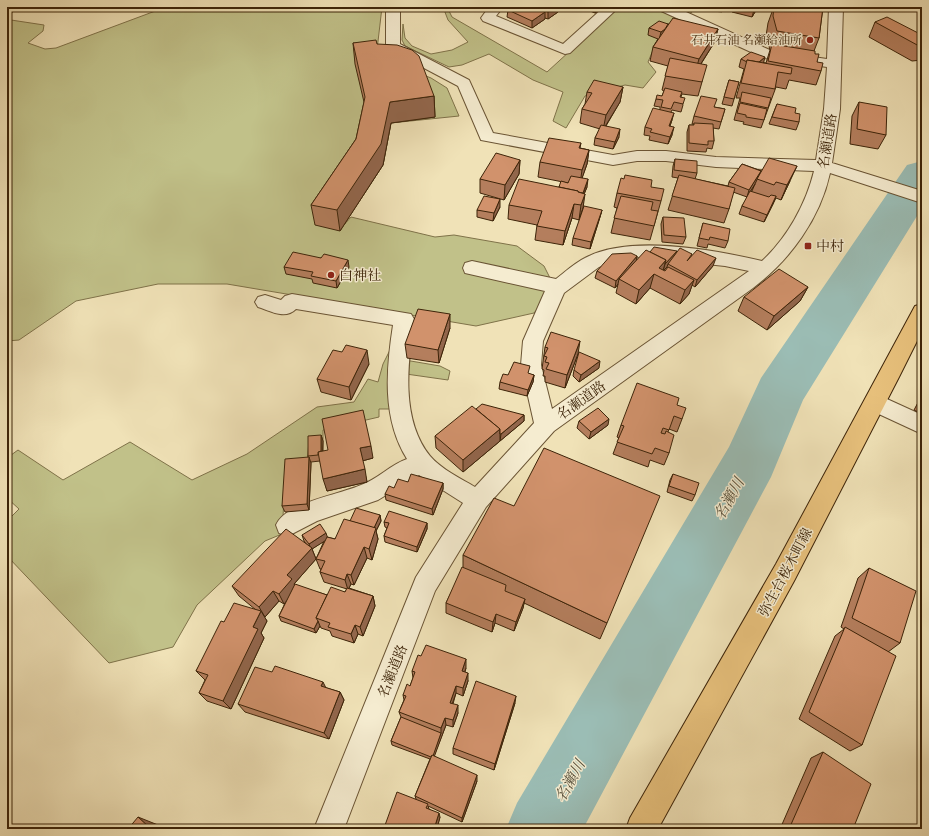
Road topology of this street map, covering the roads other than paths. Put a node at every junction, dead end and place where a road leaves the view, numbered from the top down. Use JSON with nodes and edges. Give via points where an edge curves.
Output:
{"nodes":[{"id":1,"x":393,"y":7,"type":"edge"},
{"id":2,"x":496,"y":7,"type":"edge"},
{"id":3,"x":612,"y":7,"type":"edge"},
{"id":4,"x":664,"y":7,"type":"edge"},
{"id":5,"x":836,"y":7,"type":"edge"},
{"id":6,"x":834,"y":64,"type":"junction"},
{"id":7,"x":825,"y":166,"type":"junction"},
{"id":8,"x":922,"y":197,"type":"edge"},
{"id":9,"x":472,"y":268,"type":"dead end"},
{"id":10,"x":765,"y":268,"type":"junction"},
{"id":11,"x":559,"y":287,"type":"junction"},
{"id":12,"x":265,"y":302,"type":"dead end"},
{"id":13,"x":922,"y":312,"type":"edge"},
{"id":14,"x":876,"y":403,"type":"junction"},
{"id":15,"x":546,"y":425,"type":"junction"},
{"id":16,"x":922,"y":425,"type":"edge"},
{"id":17,"x":423,"y":463,"type":"junction"},
{"id":18,"x":478,"y":500,"type":"junction"},
{"id":19,"x":288,"y":524,"type":"dead end"},
{"id":20,"x":329,"y":829,"type":"edge"},
{"id":21,"x":641,"y":829,"type":"edge"}],
"edges":[{"from":1,"to":7,"type":"street","via":[[393,46],[464,83],[487,137],[613,160],[637,156],[666,156],[716,162]]},
{"from":2,"to":3,"type":"street","via":[[488,18],[565,50]]},
{"from":4,"to":6,"type":"street","via":[[769,55]]},
{"from":5,"to":6,"type":"street","name":"名瀬道路"},
{"from":6,"to":7,"type":"street","name":"名瀬道路","via":[[833,119]]},
{"from":7,"to":8,"type":"street"},
{"from":7,"to":10,"type":"street","name":"名瀬道路","via":[[808,209],[794,234]]},
{"from":9,"to":11,"type":"street"},
{"from":10,"to":11,"type":"street","via":[[725,259],[640,251],[592,262]]},
{"from":10,"to":15,"type":"street","name":"名瀬道路"},
{"from":11,"to":15,"type":"street","via":[[533,341],[531,365]]},
{"from":12,"to":17,"type":"street","via":[[285,308],[292,301],[404,319],[398,406],[408,437]]},
{"from":13,"to":14,"type":"main road","name":"弥生台桜木町線"},
{"from":14,"to":16,"type":"street"},
{"from":14,"to":21,"type":"main road","name":"弥生台桜木町線","via":[[736,664]]},
{"from":15,"to":18,"type":"street","name":"名瀬道路"},
{"from":17,"to":18,"type":"street","via":[[450,484]]},
{"from":17,"to":19,"type":"street","via":[[405,470],[370,493],[310,513]]},
{"from":18,"to":20,"type":"street","name":"名瀬道路","via":[[425,585]]}]}
